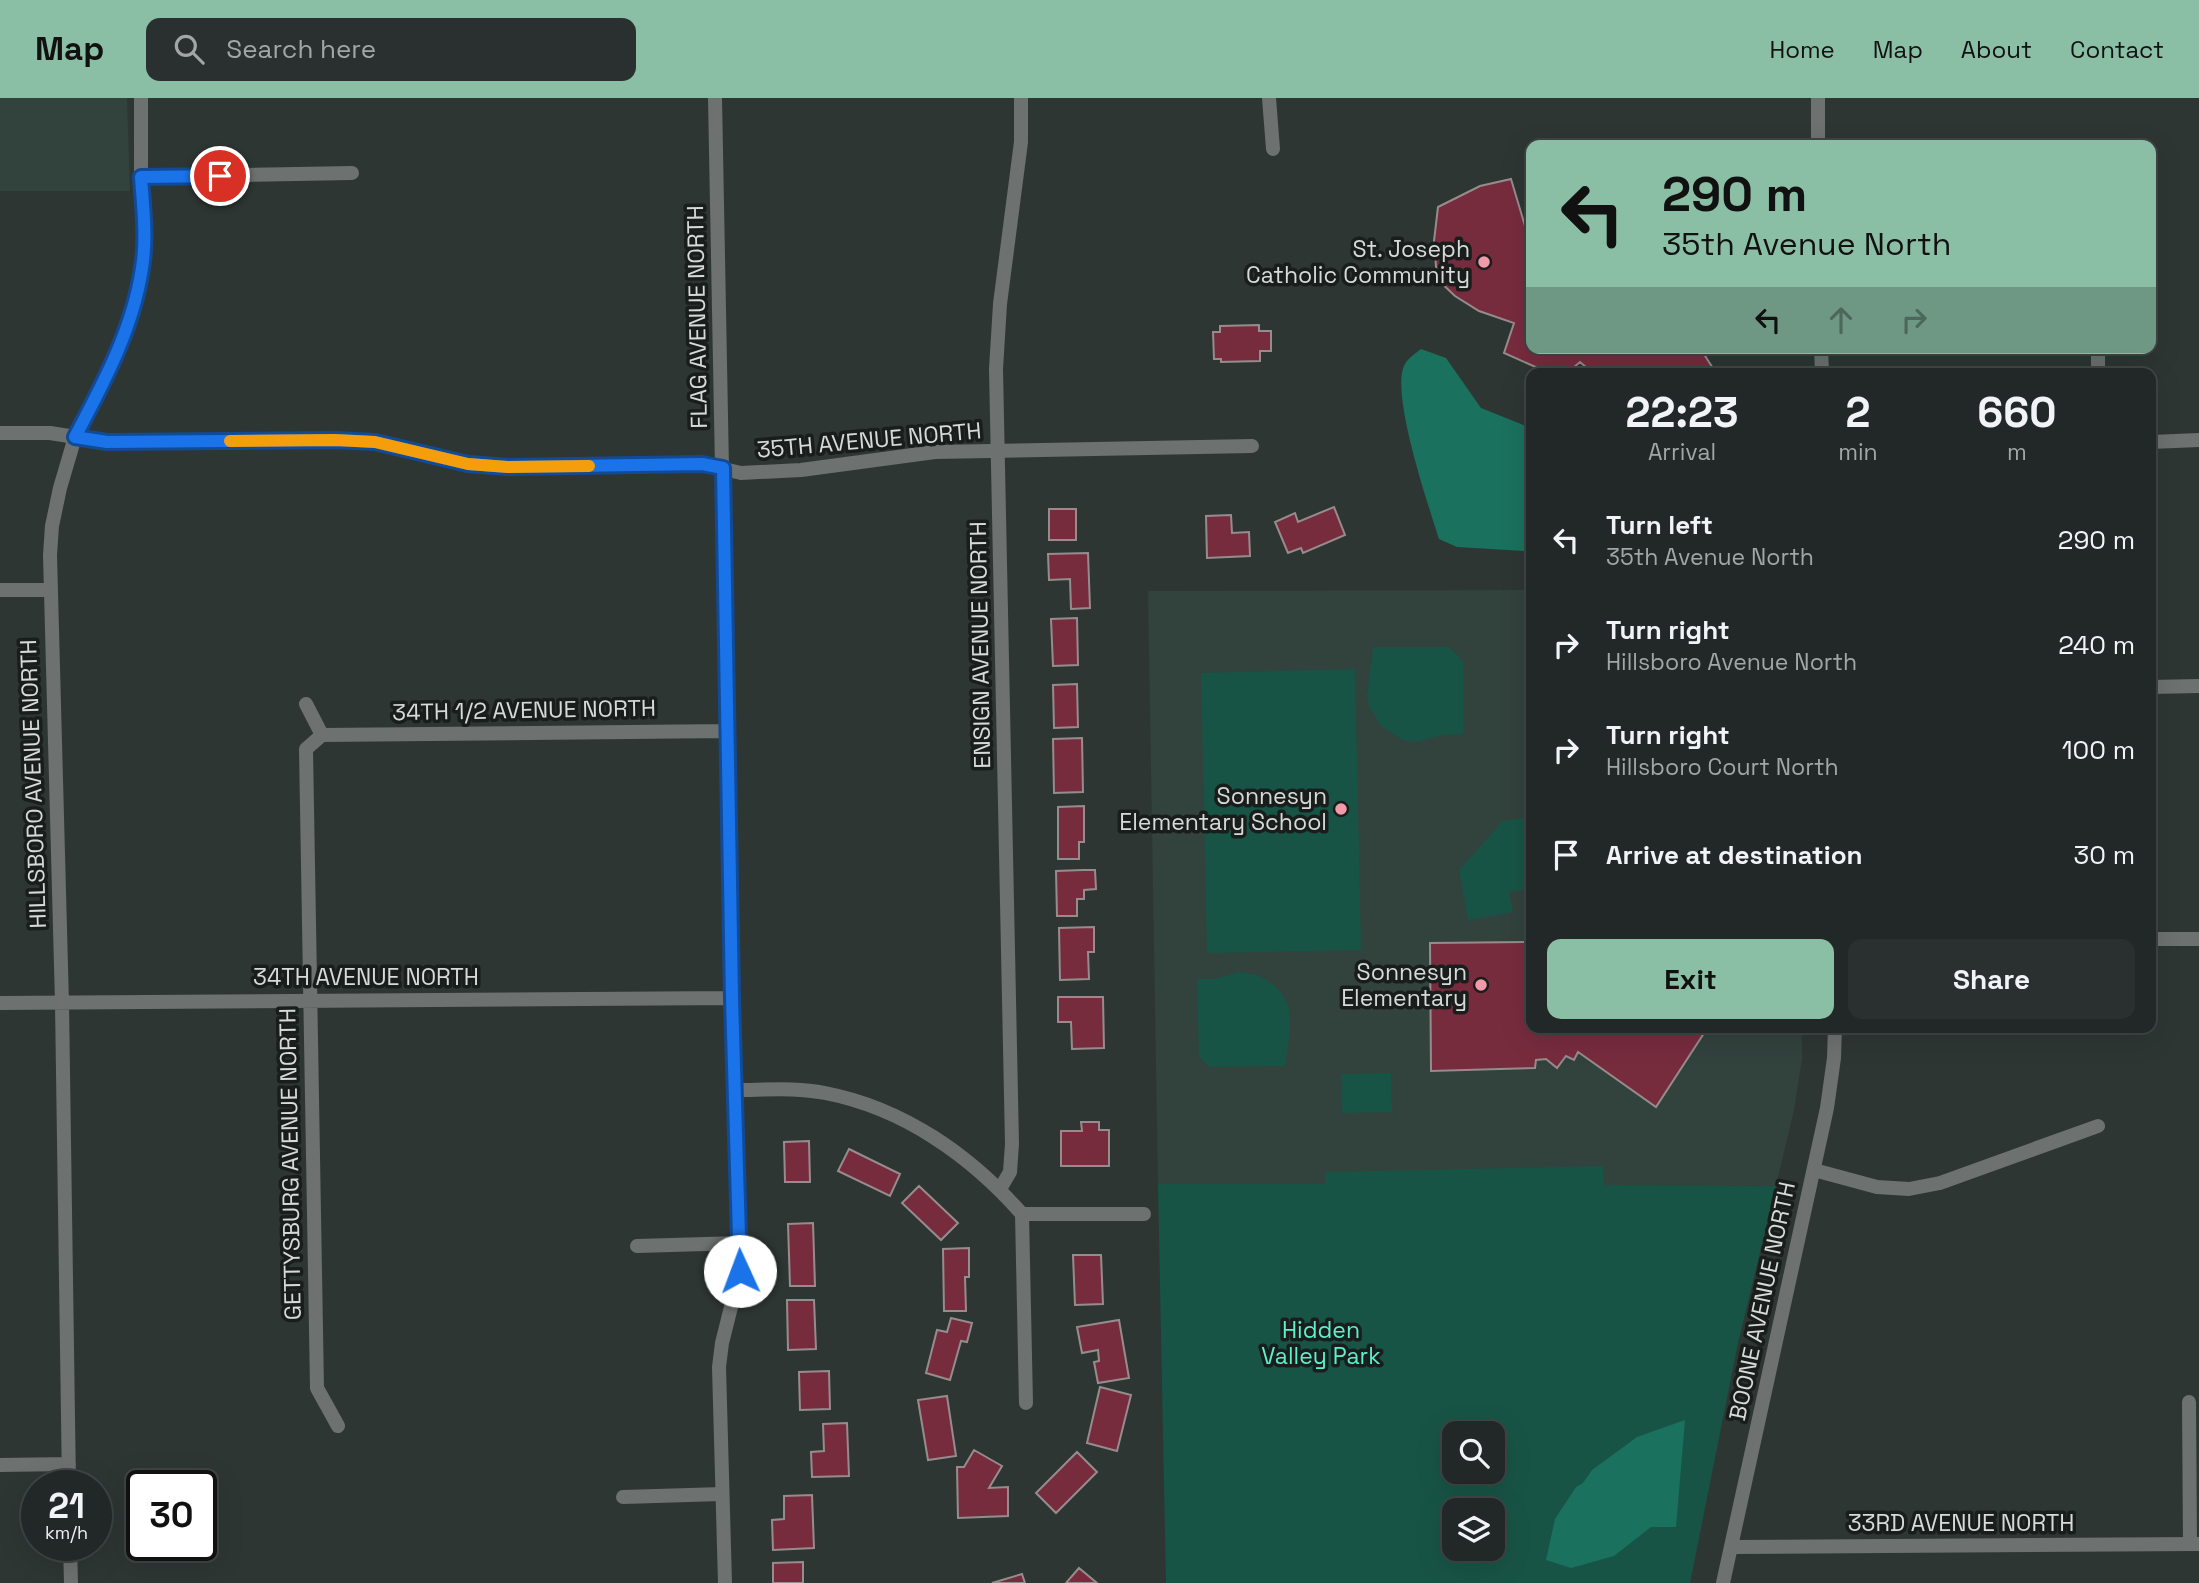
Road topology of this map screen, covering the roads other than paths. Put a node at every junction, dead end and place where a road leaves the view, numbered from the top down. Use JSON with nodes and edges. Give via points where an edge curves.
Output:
{"nodes":[{"id":1,"x":141,"y":98,"type":"edge"},
{"id":2,"x":715,"y":98,"type":"edge"},
{"id":3,"x":1021,"y":98,"type":"edge"},
{"id":4,"x":1269,"y":98,"type":"edge"},
{"id":5,"x":1818,"y":98,"type":"edge"},
{"id":6,"x":1818,"y":140,"type":"edge"},
{"id":7,"x":1273,"y":149,"type":"dead end"},
{"id":8,"x":352,"y":173,"type":"dead end"},
{"id":9,"x":141,"y":177,"type":"junction"},
{"id":10,"x":0,"y":433,"type":"edge"},
{"id":11,"x":75,"y":437,"type":"junction"},
{"id":12,"x":2199,"y":440,"type":"edge"},
{"id":13,"x":2156,"y":442,"type":"edge"},
{"id":14,"x":1252,"y":446,"type":"dead end"},
{"id":15,"x":999,"y":452,"type":"junction"},
{"id":16,"x":723,"y":468,"type":"junction"},
{"id":17,"x":0,"y":590,"type":"edge"},
{"id":18,"x":50,"y":590,"type":"junction"},
{"id":19,"x":2199,"y":686,"type":"edge"},
{"id":20,"x":2156,"y":687,"type":"edge"},
{"id":21,"x":306,"y":704,"type":"dead end"},
{"id":22,"x":727,"y":731,"type":"junction"},
{"id":23,"x":322,"y":735,"type":"junction"},
{"id":24,"x":2156,"y":939,"type":"edge"},
{"id":25,"x":2199,"y":939,"type":"edge"},
{"id":26,"x":732,"y":998,"type":"junction"},
{"id":27,"x":310,"y":999,"type":"junction"},
{"id":28,"x":0,"y":1003,"type":"edge"},
{"id":29,"x":62,"y":1003,"type":"junction"},
{"id":30,"x":1835,"y":1033,"type":"edge"},
{"id":31,"x":734,"y":1090,"type":"junction"},
{"id":32,"x":2098,"y":1126,"type":"dead end"},
{"id":33,"x":1814,"y":1170,"type":"junction"},
{"id":34,"x":1000,"y":1189,"type":"junction"},
{"id":35,"x":1022,"y":1214,"type":"junction"},
{"id":36,"x":1143,"y":1214,"type":"dead end"},
{"id":37,"x":740,"y":1243,"type":"junction"},
{"id":38,"x":637,"y":1246,"type":"dead end"},
{"id":39,"x":2189,"y":1402,"type":"dead end"},
{"id":40,"x":1026,"y":1403,"type":"dead end"},
{"id":41,"x":338,"y":1426,"type":"dead end"},
{"id":42,"x":69,"y":1464,"type":"junction"},
{"id":43,"x":0,"y":1465,"type":"edge"},
{"id":44,"x":69,"y":1470,"type":"edge"},
{"id":45,"x":722,"y":1494,"type":"junction"},
{"id":46,"x":623,"y":1497,"type":"dead end"},
{"id":47,"x":2195,"y":1544,"type":"edge"},
{"id":48,"x":1732,"y":1547,"type":"junction"},
{"id":49,"x":70,"y":1561,"type":"edge"},
{"id":50,"x":71,"y":1583,"type":"edge"},
{"id":51,"x":725,"y":1583,"type":"edge"},
{"id":52,"x":1723,"y":1583,"type":"edge"}],
"edges":[{"from":1,"to":9,"type":"street","name":"HILLSBORO AVENUE NORTH"},
{"from":2,"to":16,"type":"street","name":"FLAG AVENUE NORTH"},
{"from":3,"to":15,"type":"street","name":"ENSIGN AVENUE NORTH","via":[[1021,142],[999,317]]},
{"from":4,"to":7,"type":"street"},
{"from":5,"to":6,"type":"street"},
{"from":8,"to":9,"type":"street"},
{"from":9,"to":11,"type":"street","name":"HILLSBORO AVENUE NORTH","via":[[145,231],[135,304]]},
{"from":10,"to":11,"type":"street","name":"35TH AVENUE NORTH"},
{"from":11,"to":16,"type":"street","name":"35TH AVENUE NORTH","via":[[107,442],[335,440],[375,442],[468,464],[508,467],[702,464]]},
{"from":11,"to":18,"type":"street","name":"HILLSBORO AVENUE NORTH","via":[[52,526]]},
{"from":12,"to":13,"type":"street"},
{"from":14,"to":15,"type":"street","name":"35TH AVENUE NORTH"},
{"from":15,"to":16,"type":"street","name":"35TH AVENUE NORTH","via":[[935,452],[741,474]]},
{"from":15,"to":34,"type":"street","name":"ENSIGN AVENUE NORTH","via":[[1012,1144],[1010,1172]]},
{"from":16,"to":22,"type":"street","name":"FLAG AVENUE NORTH"},
{"from":17,"to":18,"type":"street"},
{"from":18,"to":29,"type":"street","name":"HILLSBORO AVENUE NORTH"},
{"from":19,"to":20,"type":"street"},
{"from":21,"to":23,"type":"street"},
{"from":22,"to":23,"type":"street","name":"34TH 1/2 AVENUE NORTH"},
{"from":22,"to":26,"type":"street","name":"FLAG AVENUE NORTH"},
{"from":23,"to":27,"type":"street","name":"GETTYSBURG AVENUE NORTH","via":[[306,749]]},
{"from":24,"to":25,"type":"street"},
{"from":26,"to":27,"type":"street","name":"34TH AVENUE NORTH"},
{"from":26,"to":31,"type":"street","name":"FLAG AVENUE NORTH"},
{"from":27,"to":29,"type":"street","name":"34TH AVENUE NORTH"},
{"from":27,"to":41,"type":"street","name":"GETTYSBURG AVENUE NORTH","via":[[317,1388]]},
{"from":28,"to":29,"type":"street","name":"34TH AVENUE NORTH"},
{"from":29,"to":42,"type":"street","name":"HILLSBORO AVENUE NORTH"},
{"from":30,"to":33,"type":"street","name":"BOONE AVENUE NORTH","via":[[1827,1108]]},
{"from":31,"to":34,"type":"street","via":[[823,1092],[870,1104],[952,1149]]},
{"from":31,"to":37,"type":"street","name":"FLAG AVENUE NORTH"},
{"from":32,"to":33,"type":"street","via":[[1940,1183],[1909,1189],[1877,1187]]},
{"from":33,"to":48,"type":"street","name":"BOONE AVENUE NORTH"},
{"from":34,"to":35,"type":"street"},
{"from":35,"to":36,"type":"street"},
{"from":35,"to":40,"type":"street"},
{"from":37,"to":38,"type":"street"},
{"from":37,"to":45,"type":"street","name":"FLAG AVENUE NORTH","via":[[736,1295],[719,1367]]},
{"from":39,"to":47,"type":"street","name":"33RD AVENUE NORTH"},
{"from":42,"to":43,"type":"street"},
{"from":42,"to":44,"type":"street","name":"HILLSBORO AVENUE NORTH"},
{"from":45,"to":46,"type":"street"},
{"from":45,"to":51,"type":"street","name":"FLAG AVENUE NORTH"},
{"from":47,"to":48,"type":"street","name":"33RD AVENUE NORTH"},
{"from":48,"to":52,"type":"street","name":"BOONE AVENUE NORTH"},
{"from":49,"to":50,"type":"street"}]}
